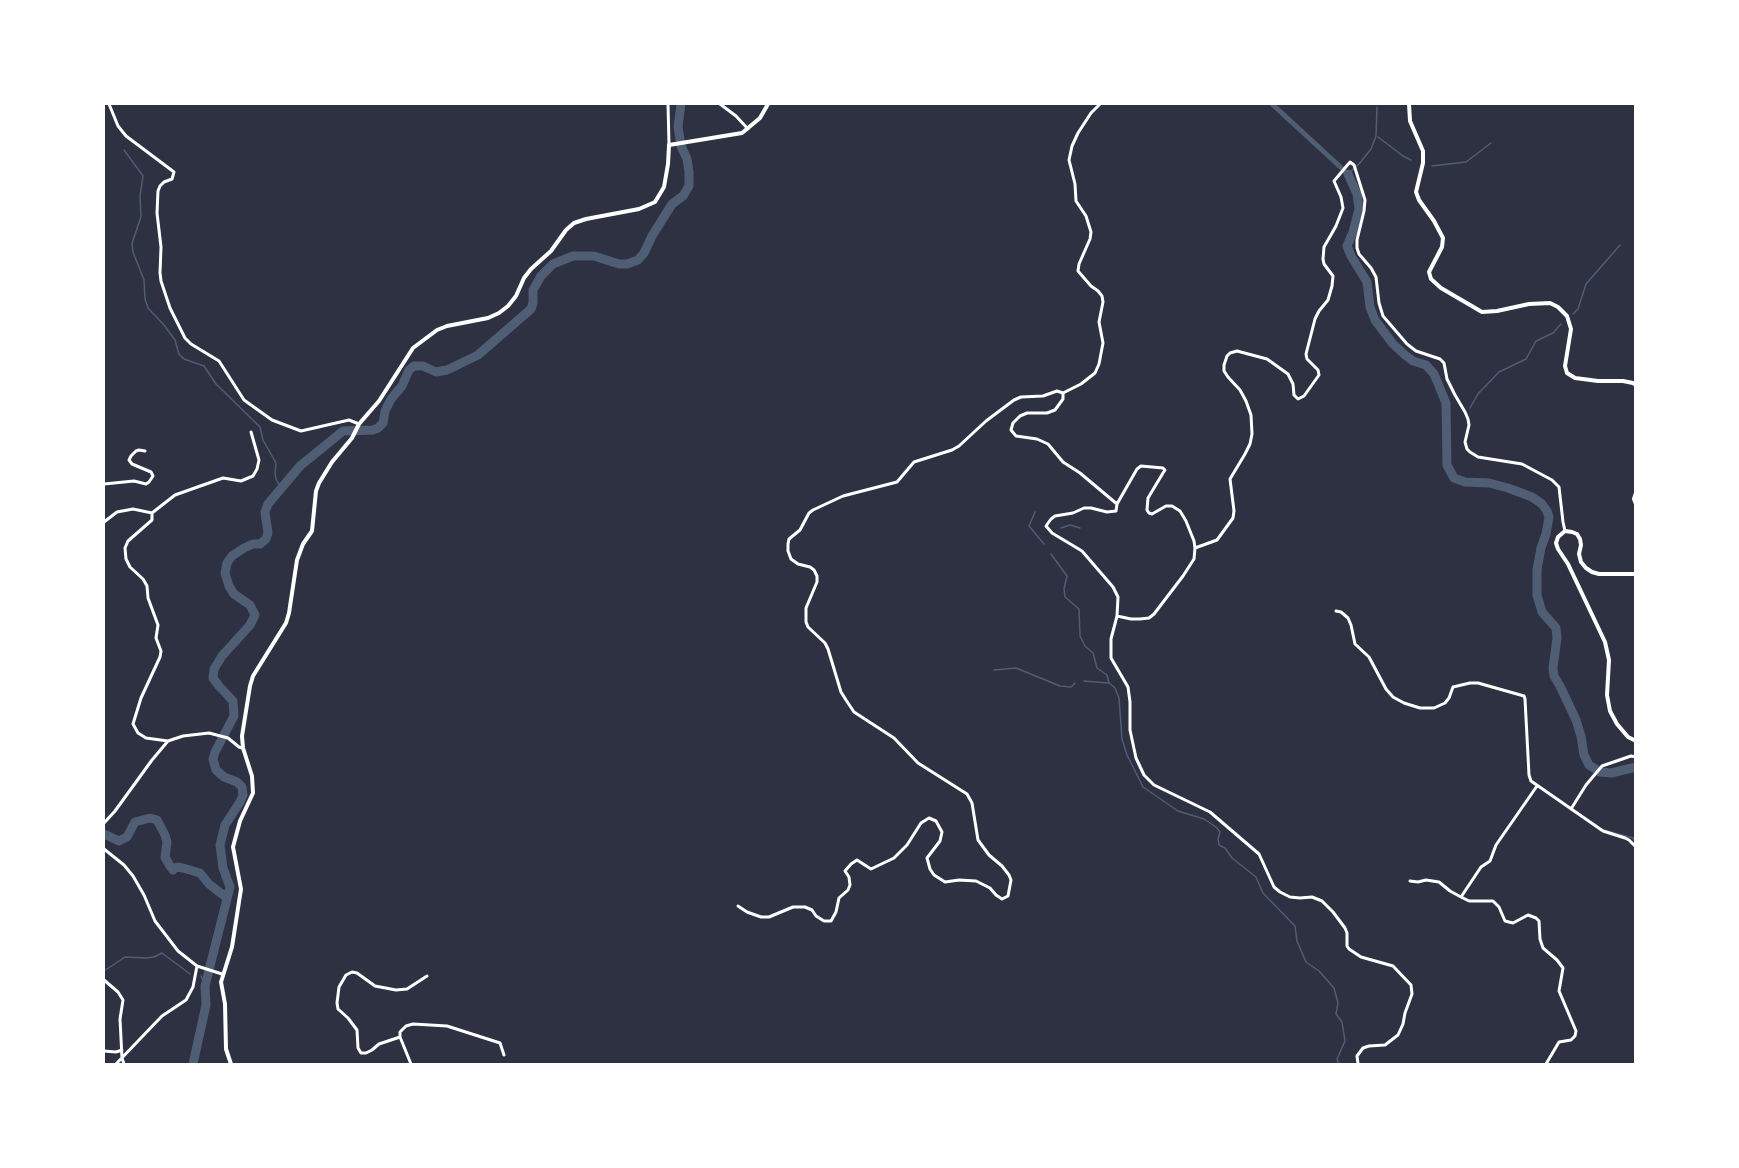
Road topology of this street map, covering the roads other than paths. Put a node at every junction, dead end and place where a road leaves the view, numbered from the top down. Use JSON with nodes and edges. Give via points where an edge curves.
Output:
{"nodes":[{"id":1,"x":109,"y":104,"type":"edge"},
{"id":2,"x":668,"y":104,"type":"edge"},
{"id":3,"x":720,"y":104,"type":"edge"},
{"id":4,"x":768,"y":104,"type":"edge"},
{"id":5,"x":1100,"y":104,"type":"edge"},
{"id":6,"x":1409,"y":104,"type":"edge"},
{"id":7,"x":748,"y":129,"type":"junction"},
{"id":8,"x":671,"y":145,"type":"junction"},
{"id":9,"x":1635,"y":385,"type":"edge"},
{"id":10,"x":1063,"y":393,"type":"junction"},
{"id":11,"x":358,"y":425,"type":"junction"},
{"id":12,"x":251,"y":432,"type":"dead end"},
{"id":13,"x":145,"y":451,"type":"dead end"},
{"id":14,"x":104,"y":483,"type":"edge"},
{"id":15,"x":1635,"y":493,"type":"edge"},
{"id":16,"x":1117,"y":504,"type":"junction"},
{"id":17,"x":1635,"y":504,"type":"edge"},
{"id":18,"x":152,"y":513,"type":"junction"},
{"id":19,"x":104,"y":522,"type":"edge"},
{"id":20,"x":1565,"y":531,"type":"junction"},
{"id":21,"x":1195,"y":548,"type":"junction"},
{"id":22,"x":1635,"y":574,"type":"edge"},
{"id":23,"x":1336,"y":611,"type":"dead end"},
{"id":24,"x":1118,"y":616,"type":"junction"},
{"id":25,"x":168,"y":741,"type":"junction"},
{"id":26,"x":1635,"y":741,"type":"edge"},
{"id":27,"x":243,"y":748,"type":"junction"},
{"id":28,"x":1635,"y":757,"type":"edge"},
{"id":29,"x":1537,"y":786,"type":"junction"},
{"id":30,"x":1571,"y":808,"type":"junction"},
{"id":31,"x":104,"y":823,"type":"edge"},
{"id":32,"x":1635,"y":846,"type":"edge"},
{"id":33,"x":104,"y":849,"type":"edge"},
{"id":34,"x":1410,"y":880,"type":"dead end"},
{"id":35,"x":1461,"y":897,"type":"junction"},
{"id":36,"x":738,"y":906,"type":"dead end"},
{"id":37,"x":198,"y":966,"type":"junction"},
{"id":38,"x":220,"y":973,"type":"junction"},
{"id":39,"x":427,"y":976,"type":"dead end"},
{"id":40,"x":104,"y":980,"type":"edge"},
{"id":41,"x":400,"y":1037,"type":"junction"},
{"id":42,"x":122,"y":1050,"type":"junction"},
{"id":43,"x":104,"y":1051,"type":"edge"},
{"id":44,"x":504,"y":1055,"type":"dead end"},
{"id":45,"x":122,"y":1058,"type":"junction"},
{"id":46,"x":116,"y":1065,"type":"edge"},
{"id":47,"x":124,"y":1065,"type":"edge"},
{"id":48,"x":231,"y":1065,"type":"edge"},
{"id":49,"x":411,"y":1065,"type":"edge"},
{"id":50,"x":1358,"y":1065,"type":"edge"},
{"id":51,"x":1546,"y":1065,"type":"edge"}],
"edges":[{"from":1,"to":11,"type":"street","via":[[126,136],[174,172],[172,179],[160,186],[157,201],[160,273],[170,308],[185,338],[219,361],[244,400],[272,420],[301,431],[349,420]]},
{"from":2,"to":8,"type":"street"},
{"from":3,"to":7,"type":"street"},
{"from":4,"to":7,"type":"street"},
{"from":5,"to":10,"type":"street","via":[[1078,133],[1069,160],[1076,201],[1091,232],[1078,271],[1102,296],[1099,322],[1103,343],[1095,373]]},
{"from":6,"to":9,"type":"street","via":[[1410,121],[1423,151],[1416,192],[1443,238],[1429,272],[1431,279],[1482,312],[1530,304],[1550,303],[1558,307],[1567,316],[1571,329],[1564,366],[1567,372],[1575,378]]},
{"from":7,"to":8,"type":"street"},
{"from":8,"to":11,"type":"street","via":[[664,187],[655,202],[639,210],[574,223],[531,269],[516,296],[499,313],[437,330],[413,348],[379,401]]},
{"from":10,"to":16,"type":"street","via":[[1055,410],[1020,416],[1011,430],[1016,436],[1042,440],[1054,448],[1063,462]]},
{"from":10,"to":36,"type":"street","via":[[1014,400],[959,446],[914,462],[897,482],[843,496],[813,510],[788,544],[791,559],[810,567],[817,576],[806,608],[806,622],[825,643],[841,692],[854,712],[894,738],[918,763],[967,794],[978,840],[1010,875],[1008,896],[1002,899],[976,881],[945,882],[934,875],[927,858],[942,832],[936,821],[929,818],[894,858],[871,869],[857,861],[851,864],[846,871],[850,885],[839,898],[831,921],[824,921],[805,907],[761,917]]},
{"from":11,"to":27,"type":"street","via":[[316,491],[312,531],[297,560],[290,613],[250,686]]},
{"from":12,"to":18,"type":"street","via":[[259,460],[253,476],[242,481],[223,478],[175,495]]},
{"from":13,"to":14,"type":"street","via":[[136,451],[129,460],[151,472],[149,483]]},
{"from":15,"to":17,"type":"street"},
{"from":16,"to":21,"type":"street","via":[[1137,469],[1163,468],[1148,498],[1147,510],[1152,514],[1172,506],[1180,511]]},
{"from":16,"to":24,"type":"street","via":[[1112,513],[1084,508],[1055,516],[1046,526],[1082,550],[1113,587],[1118,597]]},
{"from":18,"to":19,"type":"street","via":[[134,509],[117,512]]},
{"from":18,"to":25,"type":"street","via":[[152,520],[125,548],[130,567],[147,586],[158,625],[160,651],[133,724],[146,738]]},
{"from":20,"to":21,"type":"street","via":[[1559,487],[1522,464],[1478,457],[1470,452],[1465,442],[1468,419],[1447,379],[1444,363],[1407,345],[1383,316],[1376,277],[1357,248],[1365,200],[1350,162],[1334,182],[1343,208],[1324,247],[1323,259],[1333,276],[1332,286],[1315,319],[1306,354],[1318,375],[1298,399],[1293,395],[1288,375],[1267,359],[1238,351],[1227,356],[1224,371],[1246,401],[1252,434],[1230,479],[1233,518],[1217,540]]},
{"from":20,"to":22,"type":"street","via":[[1580,539],[1581,562],[1592,572]]},
{"from":20,"to":26,"type":"street","via":[[1558,537],[1558,549],[1605,642],[1610,711]]},
{"from":21,"to":24,"type":"street","via":[[1194,559],[1154,614],[1140,619]]},
{"from":23,"to":29,"type":"street","via":[[1348,618],[1354,644],[1369,657],[1386,689],[1404,703],[1434,708],[1445,703],[1453,687],[1470,683],[1524,696],[1529,775]]},
{"from":24,"to":50,"type":"street","via":[[1111,639],[1111,658],[1128,687],[1130,730],[1144,776],[1154,785],[1210,812],[1259,854],[1274,887],[1290,897],[1322,901],[1345,928],[1349,949],[1361,957],[1393,966],[1411,985],[1412,994],[1398,1035],[1385,1045],[1363,1048]]},
{"from":25,"to":27,"type":"street","via":[[209,733],[228,738]]},
{"from":25,"to":31,"type":"street"},
{"from":27,"to":38,"type":"street","via":[[253,793],[233,847],[241,889],[232,947]]},
{"from":28,"to":30,"type":"street","via":[[1602,766]]},
{"from":29,"to":30,"type":"street"},
{"from":29,"to":35,"type":"street","via":[[1496,845],[1490,861],[1481,867]]},
{"from":30,"to":32,"type":"street","via":[[1603,831]]},
{"from":33,"to":37,"type":"street","via":[[133,876],[155,921],[178,951]]},
{"from":34,"to":35,"type":"street","via":[[1439,882]]},
{"from":35,"to":51,"type":"street","via":[[1493,901],[1505,921],[1513,923],[1528,915],[1536,918],[1543,948],[1563,968],[1559,991],[1576,1031],[1571,1040],[1559,1042]]},
{"from":37,"to":38,"type":"street"},
{"from":37,"to":45,"type":"street","via":[[186,1000],[162,1016]]},
{"from":38,"to":48,"type":"street","via":[[226,1049]]},
{"from":39,"to":41,"type":"street","via":[[407,989],[396,990],[375,986],[352,972],[339,987],[338,1009],[357,1030],[361,1053]]},
{"from":40,"to":42,"type":"street","via":[[123,1000]]},
{"from":41,"to":44,"type":"street","via":[[400,1032],[413,1024],[447,1026],[500,1043]]},
{"from":41,"to":49,"type":"street"},
{"from":42,"to":43,"type":"street"},
{"from":42,"to":45,"type":"street"},
{"from":45,"to":46,"type":"street"},
{"from":45,"to":47,"type":"street"}]}
